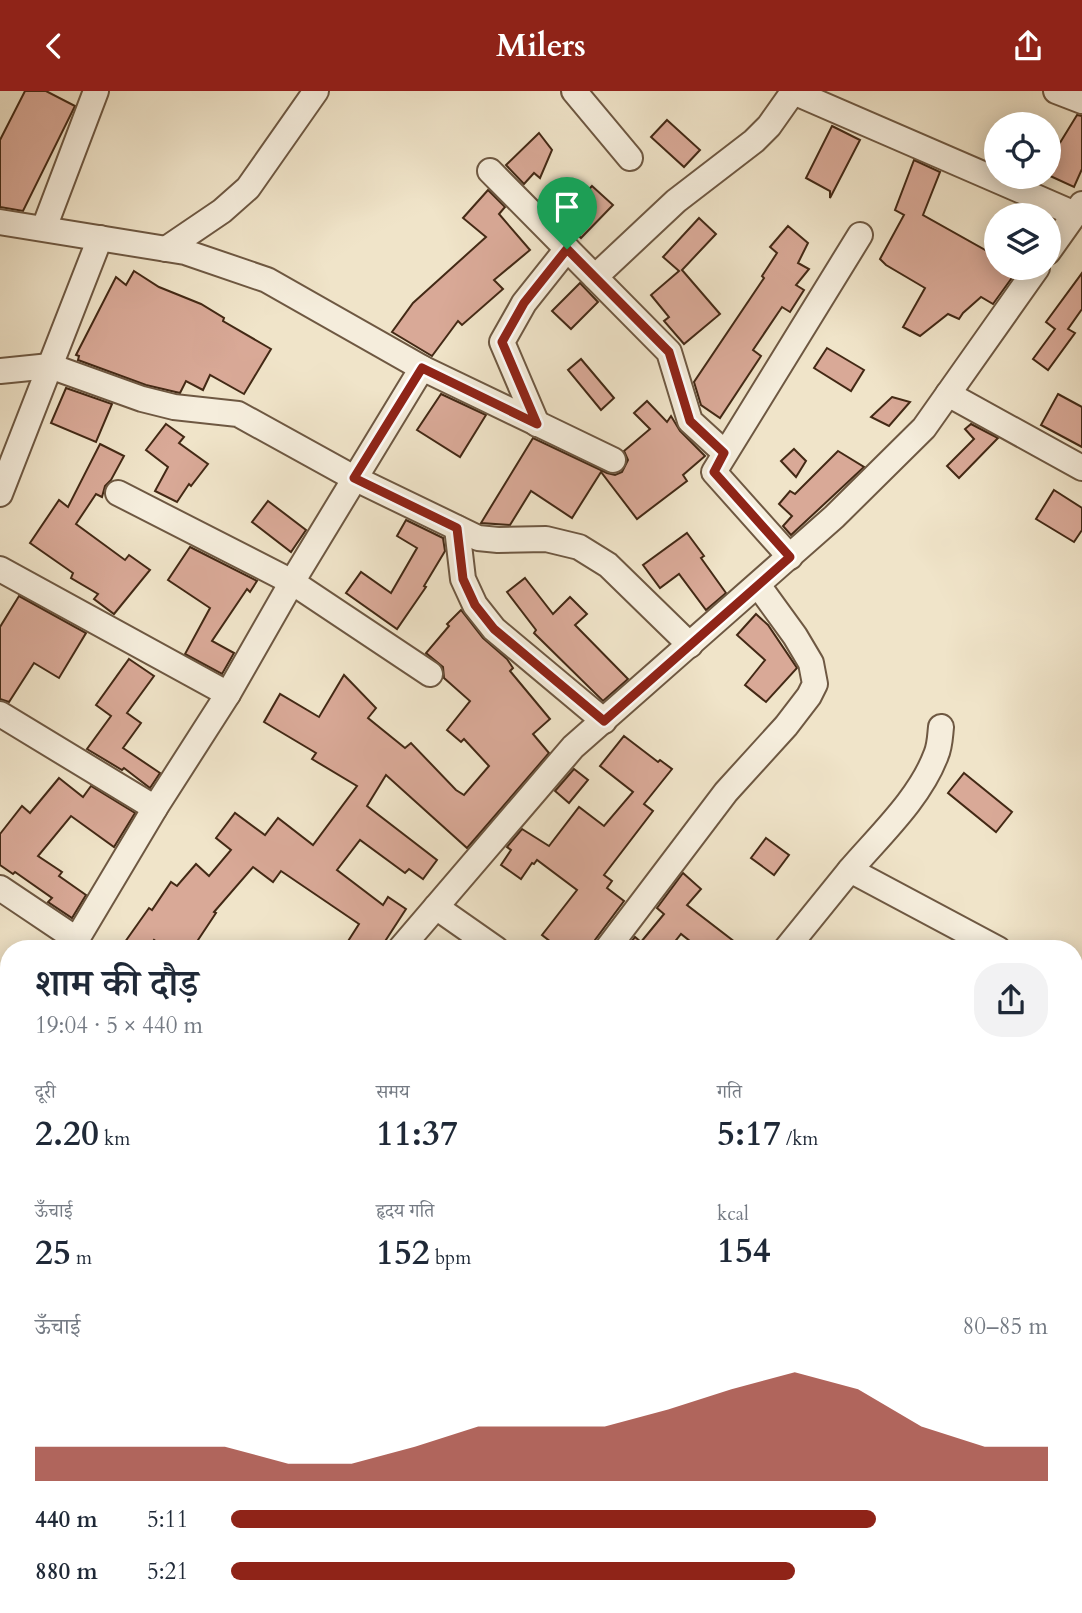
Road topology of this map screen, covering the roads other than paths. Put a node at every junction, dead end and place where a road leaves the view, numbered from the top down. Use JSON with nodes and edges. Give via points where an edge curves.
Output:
{"nodes":[{"id":1,"x":96,"y":91,"type":"edge"},
{"id":2,"x":316,"y":91,"type":"edge"},
{"id":3,"x":574,"y":91,"type":"edge"},
{"id":4,"x":792,"y":91,"type":"edge"},
{"id":5,"x":1056,"y":91,"type":"edge"},
{"id":6,"x":1082,"y":101,"type":"edge"},
{"id":7,"x":630,"y":158,"type":"dead end"},
{"id":8,"x":490,"y":171,"type":"dead end"},
{"id":9,"x":1079,"y":209,"type":"edge"},
{"id":10,"x":0,"y":222,"type":"edge"},
{"id":11,"x":44,"y":227,"type":"junction"},
{"id":12,"x":1061,"y":234,"type":"edge"},
{"id":13,"x":860,"y":235,"type":"dead end"},
{"id":14,"x":100,"y":238,"type":"junction"},
{"id":15,"x":166,"y":249,"type":"junction"},
{"id":16,"x":567,"y":249,"type":"junction"},
{"id":17,"x":595,"y":277,"type":"junction"},
{"id":18,"x":1029,"y":280,"type":"edge"},
{"id":19,"x":50,"y":366,"type":"junction"},
{"id":20,"x":422,"y":368,"type":"junction"},
{"id":21,"x":0,"y":371,"type":"edge"},
{"id":22,"x":948,"y":394,"type":"junction"},
{"id":23,"x":537,"y":424,"type":"junction"},
{"id":24,"x":724,"y":453,"type":"junction"},
{"id":25,"x":613,"y":460,"type":"dead end"},
{"id":26,"x":1082,"y":468,"type":"edge"},
{"id":27,"x":354,"y":478,"type":"junction"},
{"id":28,"x":118,"y":493,"type":"dead end"},
{"id":29,"x":0,"y":494,"type":"edge"},
{"id":30,"x":457,"y":528,"type":"junction"},
{"id":31,"x":790,"y":557,"type":"junction"},
{"id":32,"x":0,"y":569,"type":"edge"},
{"id":33,"x":292,"y":582,"type":"junction"},
{"id":34,"x":758,"y":585,"type":"junction"},
{"id":35,"x":690,"y":645,"type":"junction"},
{"id":36,"x":430,"y":674,"type":"dead end"},
{"id":37,"x":228,"y":694,"type":"junction"},
{"id":38,"x":0,"y":714,"type":"edge"},
{"id":39,"x":604,"y":721,"type":"junction"},
{"id":40,"x":942,"y":727,"type":"dead end"},
{"id":41,"x":155,"y":808,"type":"junction"},
{"id":42,"x":850,"y":870,"type":"junction"},
{"id":43,"x":0,"y":888,"type":"edge"},
{"id":44,"x":436,"y":907,"type":"junction"},
{"id":45,"x":68,"y":940,"type":"edge"},
{"id":46,"x":75,"y":940,"type":"edge"},
{"id":47,"x":408,"y":940,"type":"edge"},
{"id":48,"x":483,"y":940,"type":"edge"},
{"id":49,"x":614,"y":940,"type":"edge"},
{"id":50,"x":793,"y":940,"type":"edge"},
{"id":51,"x":981,"y":940,"type":"edge"}],
"edges":[{"from":1,"to":11,"type":"street"},
{"from":2,"to":15,"type":"street","via":[[248,188]]},
{"from":3,"to":7,"type":"street"},
{"from":4,"to":9,"type":"street"},
{"from":4,"to":17,"type":"street","via":[[754,141],[677,201]]},
{"from":5,"to":6,"type":"street"},
{"from":8,"to":16,"type":"street"},
{"from":9,"to":12,"type":"street"},
{"from":10,"to":11,"type":"street"},
{"from":11,"to":14,"type":"street"},
{"from":13,"to":24,"type":"street"},
{"from":14,"to":15,"type":"street"},
{"from":14,"to":19,"type":"street"},
{"from":15,"to":20,"type":"street","via":[[267,281]]},
{"from":16,"to":17,"type":"street"},
{"from":16,"to":23,"type":"street","via":[[524,303],[502,342]]},
{"from":17,"to":24,"type":"street","via":[[669,352],[690,421]]},
{"from":18,"to":22,"type":"street"},
{"from":19,"to":21,"type":"street"},
{"from":19,"to":27,"type":"street","via":[[174,407],[238,414]]},
{"from":19,"to":29,"type":"street"},
{"from":20,"to":23,"type":"street"},
{"from":20,"to":27,"type":"street"},
{"from":22,"to":26,"type":"street"},
{"from":22,"to":31,"type":"street","via":[[924,428]]},
{"from":23,"to":25,"type":"street"},
{"from":24,"to":31,"type":"street","via":[[714,472]]},
{"from":27,"to":30,"type":"street"},
{"from":27,"to":33,"type":"street"},
{"from":28,"to":33,"type":"street"},
{"from":30,"to":35,"type":"street","via":[[478,538],[546,539],[579,547],[608,565]]},
{"from":30,"to":39,"type":"street","via":[[463,579],[475,605],[494,629]]},
{"from":31,"to":34,"type":"street"},
{"from":32,"to":37,"type":"street"},
{"from":33,"to":36,"type":"street"},
{"from":33,"to":37,"type":"street"},
{"from":34,"to":35,"type":"street"},
{"from":34,"to":49,"type":"street","via":[[811,663],[815,684]]},
{"from":35,"to":39,"type":"street"},
{"from":37,"to":41,"type":"street"},
{"from":38,"to":41,"type":"street"},
{"from":39,"to":44,"type":"street","via":[[573,747]]},
{"from":40,"to":42,"type":"street","via":[[937,754],[921,783]]},
{"from":41,"to":46,"type":"street"},
{"from":42,"to":50,"type":"street"},
{"from":42,"to":51,"type":"street"},
{"from":43,"to":45,"type":"street"},
{"from":44,"to":47,"type":"street"},
{"from":44,"to":48,"type":"street"}]}
